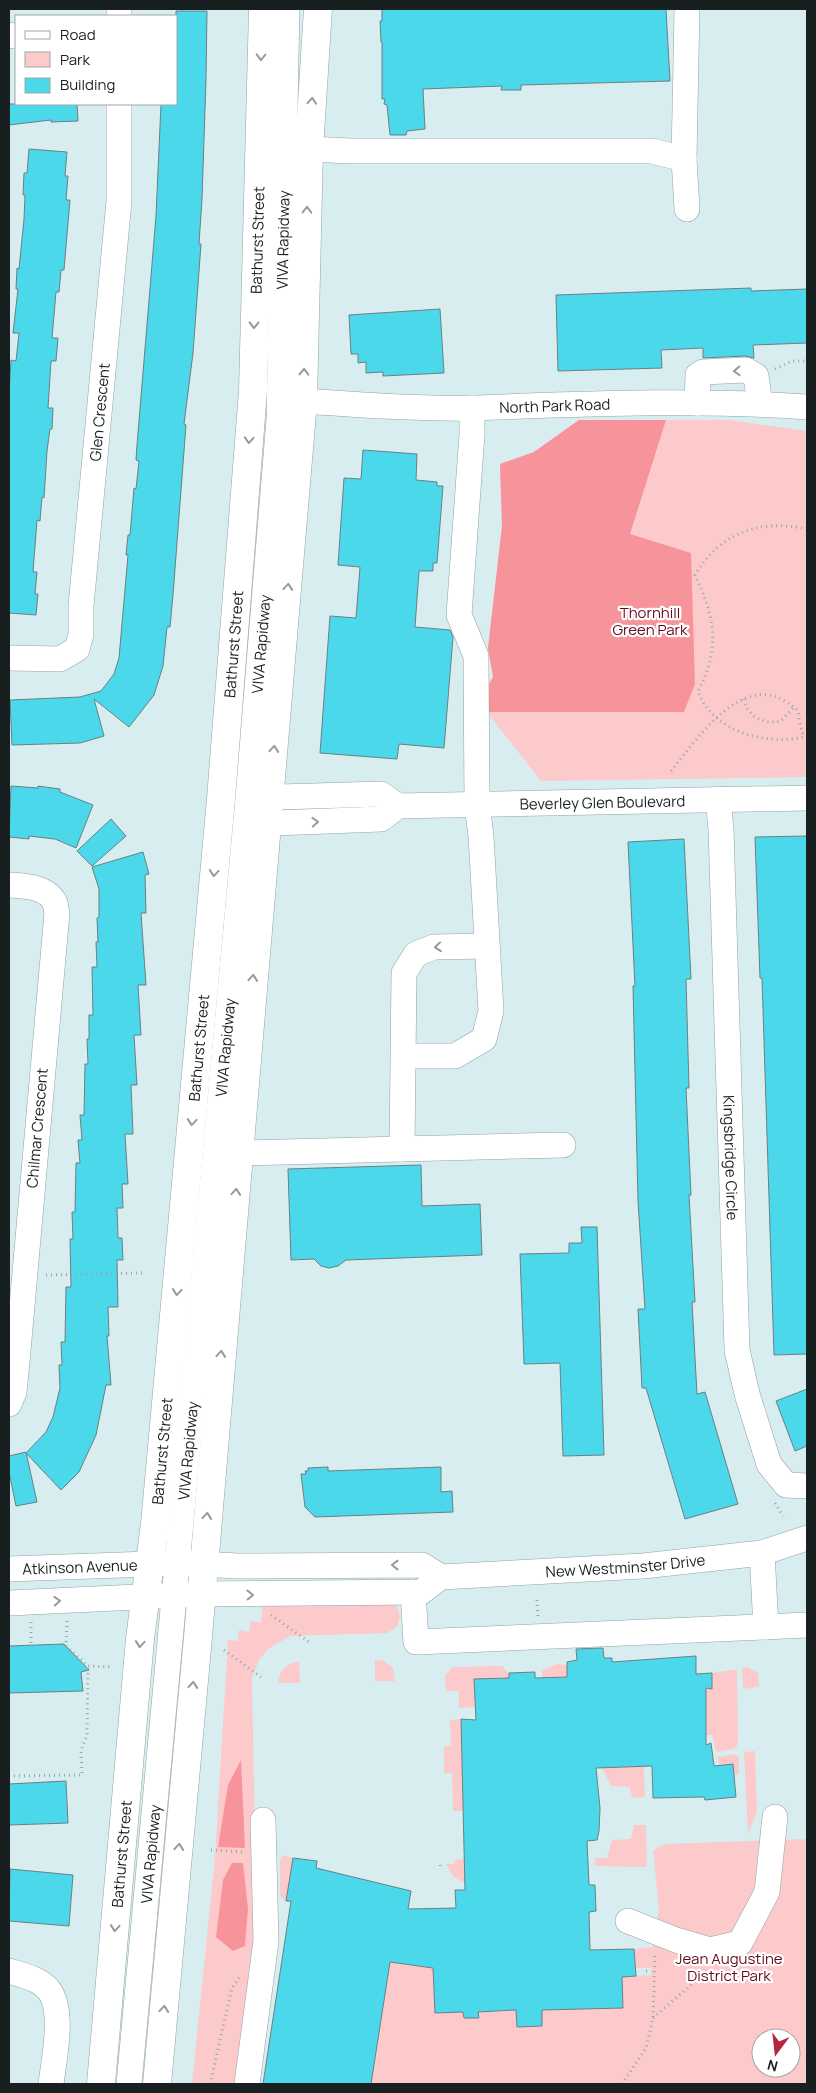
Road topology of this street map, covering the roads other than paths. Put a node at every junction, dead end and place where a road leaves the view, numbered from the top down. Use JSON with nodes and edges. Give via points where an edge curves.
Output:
{"nodes":[{"id":1,"x":263,"y":9,"type":"edge"},
{"id":2,"x":287,"y":9,"type":"edge"},
{"id":3,"x":318,"y":9,"type":"edge"},
{"id":4,"x":687,"y":9,"type":"edge"},
{"id":5,"x":119,"y":105,"type":"edge"},
{"id":6,"x":309,"y":149,"type":"junction"},
{"id":7,"x":684,"y":159,"type":"junction"},
{"id":8,"x":687,"y":209,"type":"dead end"},
{"id":9,"x":304,"y":401,"type":"junction"},
{"id":10,"x":472,"y":408,"type":"junction"},
{"id":11,"x":807,"y":408,"type":"edge"},
{"id":12,"x":9,"y":658,"type":"edge"},
{"id":13,"x":807,"y":798,"type":"edge"},
{"id":14,"x":718,"y":799,"type":"junction"},
{"id":15,"x":477,"y":805,"type":"junction"},
{"id":16,"x":245,"y":811,"type":"junction"},
{"id":17,"x":9,"y":885,"type":"edge"},
{"id":18,"x":487,"y":946,"type":"junction"},
{"id":19,"x":404,"y":1056,"type":"junction"},
{"id":20,"x":563,"y":1145,"type":"dead end"},
{"id":21,"x":402,"y":1149,"type":"junction"},
{"id":22,"x":239,"y":1153,"type":"junction"},
{"id":23,"x":9,"y":1404,"type":"edge"},
{"id":24,"x":807,"y":1486,"type":"edge"},
{"id":25,"x":807,"y":1538,"type":"edge"},
{"id":26,"x":762,"y":1553,"type":"junction"},
{"id":27,"x":177,"y":1564,"type":"junction"},
{"id":28,"x":9,"y":1569,"type":"edge"},
{"id":29,"x":441,"y":1577,"type":"junction"},
{"id":30,"x":413,"y":1592,"type":"junction"},
{"id":31,"x":201,"y":1594,"type":"junction"},
{"id":32,"x":147,"y":1596,"type":"junction"},
{"id":33,"x":174,"y":1596,"type":"junction"},
{"id":34,"x":9,"y":1603,"type":"edge"},
{"id":35,"x":807,"y":1625,"type":"edge"},
{"id":36,"x":766,"y":1627,"type":"junction"},
{"id":37,"x":775,"y":1817,"type":"dead end"},
{"id":38,"x":263,"y":1820,"type":"dead end"},
{"id":39,"x":628,"y":1921,"type":"dead end"},
{"id":40,"x":9,"y":1972,"type":"edge"},
{"id":41,"x":51,"y":2084,"type":"edge"},
{"id":42,"x":101,"y":2084,"type":"edge"},
{"id":43,"x":129,"y":2084,"type":"edge"},
{"id":44,"x":157,"y":2084,"type":"edge"},
{"id":45,"x":247,"y":2084,"type":"edge"}],
"edges":[{"from":1,"to":16,"type":"main road","name":"Bathurst Street","one_way":true},
{"from":2,"to":16,"type":"street","name":"VIVA Rapidway","via":[[279,419]]},
{"from":6,"to":3,"type":"main road","name":"Bathurst Street","one_way":true},
{"from":4,"to":7,"type":"street"},
{"from":5,"to":12,"type":"street","name":"Glen Crescent","via":[[119,201],[81,634],[77,649],[60,659]]},
{"from":6,"to":7,"type":"street","via":[[652,151]]},
{"from":9,"to":6,"type":"main road","name":"Bathurst Street","one_way":true},
{"from":7,"to":8,"type":"street"},
{"from":9,"to":10,"type":"street","name":"North Park Road"},
{"from":16,"to":9,"type":"main road","name":"Bathurst Street","one_way":true},
{"from":10,"to":11,"type":"street","name":"North Park Road","via":[[697,402]]},
{"from":10,"to":15,"type":"street","via":[[459,616],[476,656]]},
{"from":13,"to":14,"type":"street","name":"Beverley Glen Boulevard"},
{"from":14,"to":15,"type":"street","name":"Beverley Glen Boulevard"},
{"from":14,"to":24,"type":"street","name":"Kingsbridge Circle","via":[[737,1350],[769,1464],[786,1486]]},
{"from":15,"to":16,"type":"street","name":"Beverley Glen Boulevard","via":[[398,806],[381,819]]},
{"from":15,"to":18,"type":"street","via":[[474,885]]},
{"from":22,"to":16,"type":"main road","name":"Bathurst Street","one_way":true},
{"from":16,"to":27,"type":"main road","name":"Bathurst Street"},
{"from":17,"to":23,"type":"street","name":"Chilmar Crescent","via":[[31,886],[46,893],[55,901],[57,913],[17,1362],[14,1392]]},
{"from":18,"to":19,"type":"street","one_way":true,"via":[[434,947],[416,954],[404,973]]},
{"from":18,"to":19,"type":"street","via":[[491,1011],[484,1040],[455,1056]]},
{"from":19,"to":21,"type":"street"},
{"from":20,"to":21,"type":"street"},
{"from":21,"to":22,"type":"street"},
{"from":27,"to":22,"type":"main road","name":"Bathurst Street","one_way":true},
{"from":25,"to":26,"type":"street","name":"New Westminster Drive"},
{"from":26,"to":29,"type":"street","name":"New Westminster Drive","via":[[643,1566]]},
{"from":26,"to":36,"type":"street"},
{"from":27,"to":28,"type":"street","name":"Atkinson Avenue"},
{"from":29,"to":27,"type":"street","one_way":true,"via":[[422,1565]]},
{"from":27,"to":31,"type":"main road","name":"Bathurst Street"},
{"from":27,"to":32,"type":"main road","name":"Bathurst Street"},
{"from":27,"to":33,"type":"street","name":"VIVA Rapidway"},
{"from":29,"to":30,"type":"street","via":[[421,1592]]},
{"from":31,"to":30,"type":"street","one_way":true},
{"from":30,"to":36,"type":"street","via":[[416,1642]]},
{"from":31,"to":33,"type":"street"},
{"from":44,"to":31,"type":"main road","name":"Bathurst Street","one_way":true},
{"from":32,"to":33,"type":"street"},
{"from":34,"to":32,"type":"street","one_way":true},
{"from":32,"to":42,"type":"main road","name":"Bathurst Street","one_way":true},
{"from":33,"to":43,"type":"street","name":"VIVA Rapidway"},
{"from":35,"to":36,"type":"street"},
{"from":37,"to":39,"type":"street","via":[[767,1892],[740,1943],[710,1950]]},
{"from":38,"to":45,"type":"street","via":[[266,1941]]},
{"from":40,"to":41,"type":"street","via":[[33,1979],[47,1988],[55,2001],[57,2022]]}]}
